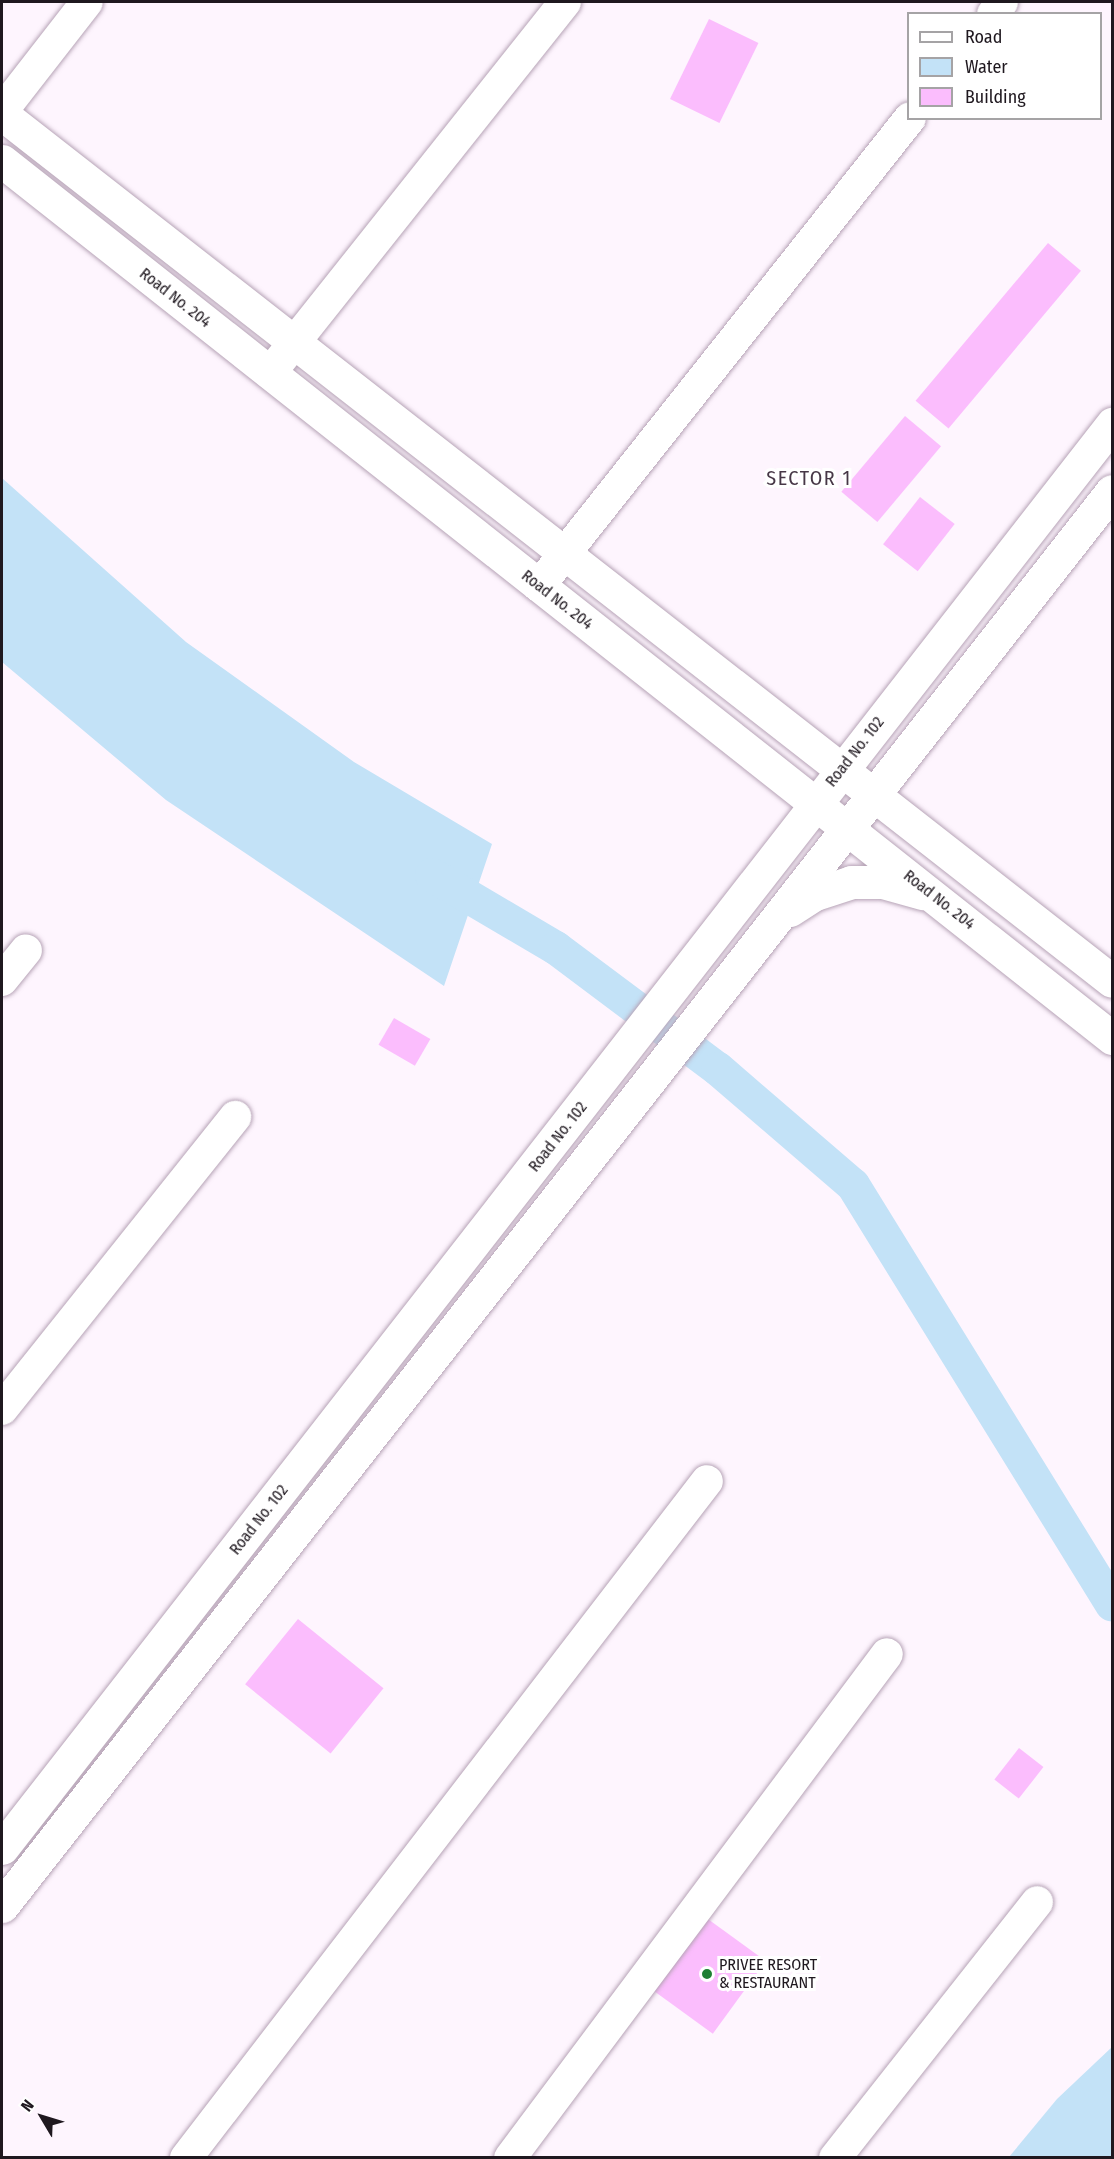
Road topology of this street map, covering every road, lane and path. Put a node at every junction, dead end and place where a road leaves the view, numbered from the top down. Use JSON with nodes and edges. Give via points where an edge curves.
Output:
{"nodes":[{"id":1,"x":87,"y":2,"type":"edge"},
{"id":2,"x":565,"y":2,"type":"edge"},
{"id":3,"x":2,"y":113,"type":"edge"},
{"id":4,"x":908,"y":120,"type":"edge"},
{"id":5,"x":2,"y":161,"type":"edge"},
{"id":6,"x":294,"y":342,"type":"junction"},
{"id":7,"x":270,"y":373,"type":"junction"},
{"id":8,"x":1113,"y":424,"type":"edge"},
{"id":9,"x":1113,"y":491,"type":"edge"},
{"id":10,"x":565,"y":554,"type":"junction"},
{"id":11,"x":539,"y":586,"type":"junction"},
{"id":12,"x":841,"y":769,"type":"junction"},
{"id":13,"x":874,"y":795,"type":"junction"},
{"id":14,"x":814,"y":803,"type":"junction"},
{"id":15,"x":847,"y":828,"type":"junction"},
{"id":16,"x":940,"y":901,"type":"junction"},
{"id":17,"x":772,"y":924,"type":"junction"},
{"id":18,"x":26,"y":950,"type":"dead end"},
{"id":19,"x":2,"y":980,"type":"edge"},
{"id":20,"x":1113,"y":981,"type":"edge"},
{"id":21,"x":1113,"y":1038,"type":"edge"},
{"id":22,"x":235,"y":1117,"type":"dead end"},
{"id":23,"x":2,"y":1409,"type":"edge"},
{"id":24,"x":707,"y":1481,"type":"dead end"},
{"id":25,"x":887,"y":1654,"type":"dead end"},
{"id":26,"x":2,"y":1848,"type":"edge"},
{"id":27,"x":1037,"y":1902,"type":"dead end"},
{"id":28,"x":2,"y":1906,"type":"edge"},
{"id":29,"x":186,"y":2157,"type":"edge"},
{"id":30,"x":510,"y":2157,"type":"edge"},
{"id":31,"x":835,"y":2157,"type":"edge"}],
"edges":[{"from":1,"to":3,"type":"street"},
{"from":2,"to":6,"type":"street"},
{"from":3,"to":6,"type":"street"},
{"from":4,"to":10,"type":"street"},
{"from":5,"to":7,"type":"street","name":"Road No. 204"},
{"from":6,"to":7,"type":"street"},
{"from":6,"to":10,"type":"street"},
{"from":7,"to":11,"type":"street","name":"Road No. 204"},
{"from":8,"to":12,"type":"street","name":"Road No. 102"},
{"from":9,"to":13,"type":"street"},
{"from":10,"to":11,"type":"street"},
{"from":10,"to":12,"type":"street"},
{"from":11,"to":14,"type":"street","name":"Road No. 204"},
{"from":12,"to":13,"type":"street"},
{"from":12,"to":14,"type":"street","name":"Road No. 102"},
{"from":13,"to":15,"type":"street"},
{"from":13,"to":20,"type":"street"},
{"from":14,"to":15,"type":"street","name":"Road No. 204"},
{"from":14,"to":26,"type":"street","name":"Road No. 102","via":[[470,1251]]},
{"from":15,"to":16,"type":"street","name":"Road No. 204"},
{"from":15,"to":17,"type":"street"},
{"from":16,"to":17,"type":"street","via":[[882,882],[851,882],[815,894]]},
{"from":16,"to":21,"type":"street","name":"Road No. 204"},
{"from":17,"to":28,"type":"street"},
{"from":18,"to":19,"type":"street"},
{"from":22,"to":23,"type":"street"},
{"from":24,"to":29,"type":"street"},
{"from":25,"to":30,"type":"street"},
{"from":27,"to":31,"type":"street"}]}
